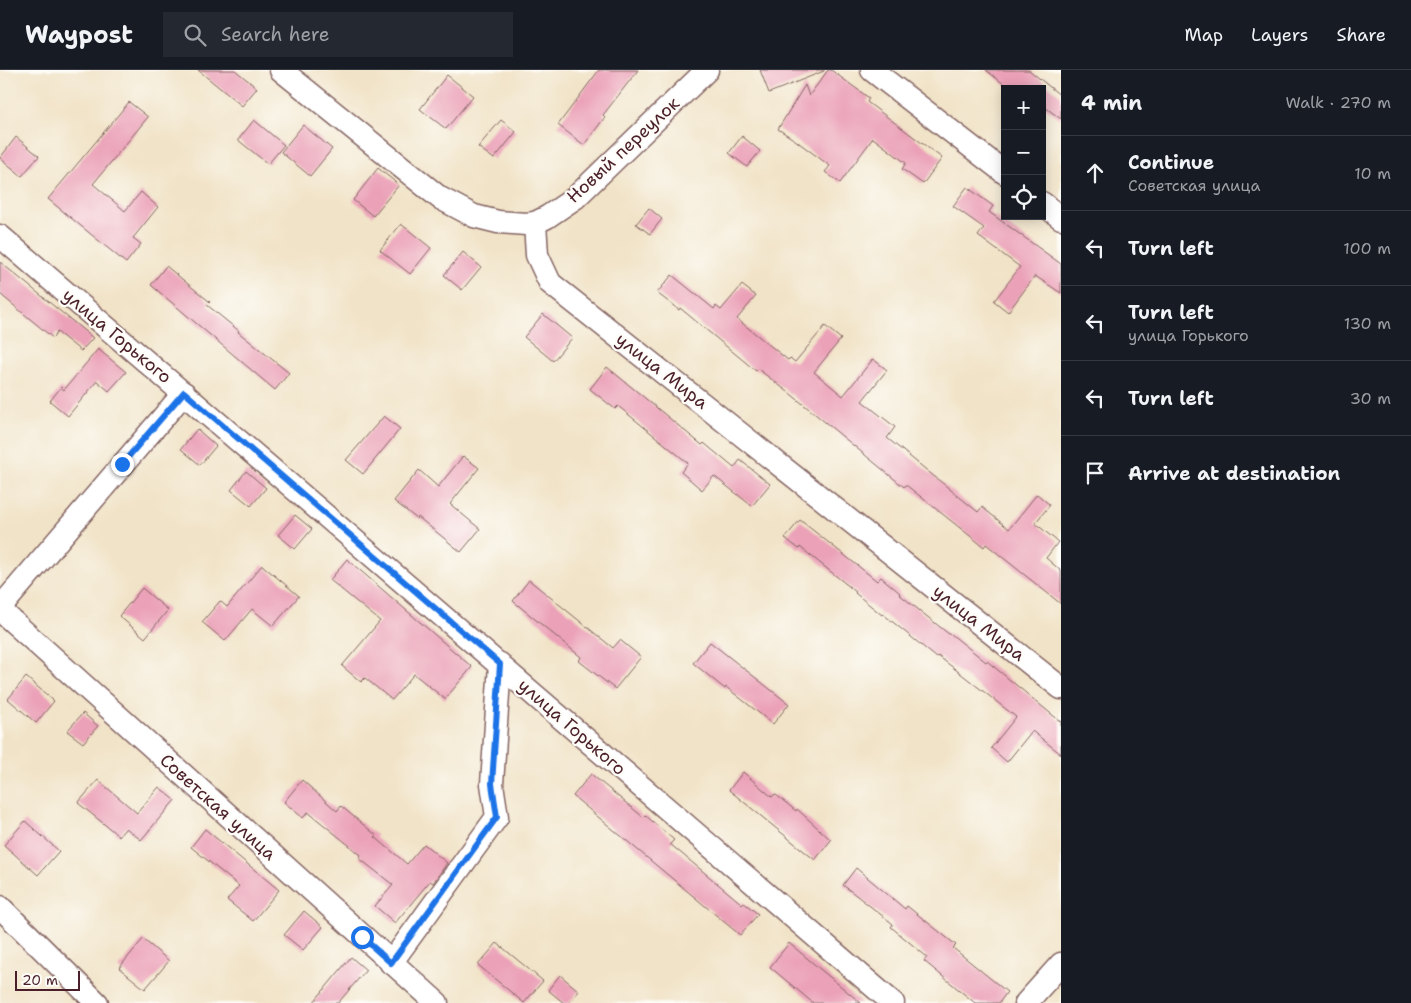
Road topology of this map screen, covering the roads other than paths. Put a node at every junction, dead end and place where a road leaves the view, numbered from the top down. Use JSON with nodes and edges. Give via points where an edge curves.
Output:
{"nodes":[{"id":1,"x":281,"y":70,"type":"edge"},
{"id":2,"x":707,"y":70,"type":"edge"},
{"id":3,"x":872,"y":70,"type":"edge"},
{"id":4,"x":1001,"y":170,"type":"edge"},
{"id":5,"x":1046,"y":206,"type":"edge"},
{"id":6,"x":1061,"y":218,"type":"edge"},
{"id":7,"x":530,"y":223,"type":"junction"},
{"id":8,"x":0,"y":236,"type":"edge"},
{"id":9,"x":184,"y":392,"type":"junction"},
{"id":10,"x":0,"y":609,"type":"edge"},
{"id":11,"x":500,"y":664,"type":"junction"},
{"id":12,"x":1061,"y":688,"type":"edge"},
{"id":13,"x":0,"y":907,"type":"edge"},
{"id":14,"x":391,"y":963,"type":"junction"},
{"id":15,"x":1061,"y":964,"type":"edge"},
{"id":16,"x":97,"y":1003,"type":"edge"},
{"id":17,"x":437,"y":1003,"type":"edge"},
{"id":18,"x":893,"y":1003,"type":"edge"},
{"id":19,"x":1026,"y":1003,"type":"edge"}],
"edges":[{"from":1,"to":7,"type":"street","via":[[440,198],[474,216],[498,222]]},
{"from":2,"to":7,"type":"street","name":"Новый переулок","via":[[575,198],[547,217]]},
{"from":3,"to":4,"type":"street"},
{"from":5,"to":6,"type":"street"},
{"from":7,"to":12,"type":"street","name":"улица Мира","via":[[537,255],[550,283]]},
{"from":8,"to":9,"type":"street","name":"улица Горького"},
{"from":9,"to":10,"type":"street"},
{"from":9,"to":11,"type":"street","name":"улица Горького"},
{"from":10,"to":14,"type":"street","name":"Советская улица"},
{"from":11,"to":14,"type":"street","via":[[492,784],[497,817]]},
{"from":11,"to":18,"type":"street","name":"улица Горького"},
{"from":13,"to":16,"type":"street"},
{"from":14,"to":17,"type":"street","name":"Советская улица"},
{"from":15,"to":19,"type":"street"}]}
